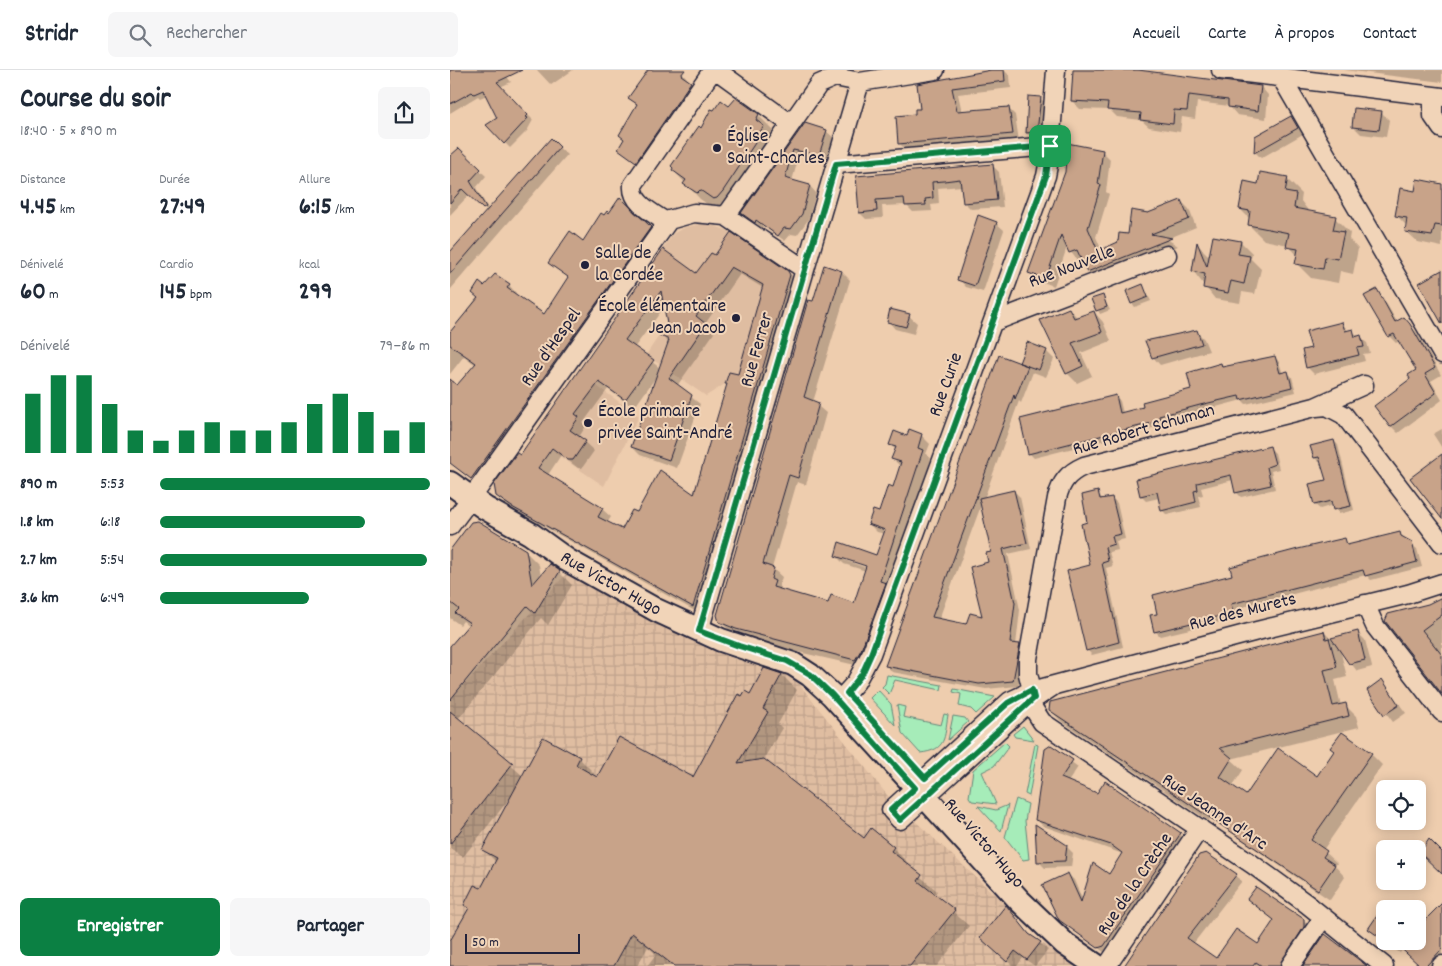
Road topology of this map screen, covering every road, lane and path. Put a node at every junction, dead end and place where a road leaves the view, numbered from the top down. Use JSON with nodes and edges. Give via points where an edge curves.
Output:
{"nodes":[{"id":1,"x":935,"y":70,"type":"edge"},
{"id":2,"x":1056,"y":70,"type":"edge"},
{"id":3,"x":1221,"y":70,"type":"edge"},
{"id":4,"x":700,"y":74,"type":"edge"},
{"id":5,"x":1281,"y":77,"type":"junction"},
{"id":6,"x":860,"y":82,"type":"junction"},
{"id":7,"x":1438,"y":97,"type":"edge"},
{"id":8,"x":791,"y":124,"type":"junction"},
{"id":9,"x":1442,"y":129,"type":"edge"},
{"id":10,"x":1050,"y":146,"type":"junction"},
{"id":11,"x":836,"y":164,"type":"junction"},
{"id":12,"x":726,"y":216,"type":"junction"},
{"id":13,"x":666,"y":222,"type":"junction"},
{"id":14,"x":1166,"y":255,"type":"dead end"},
{"id":15,"x":804,"y":269,"type":"junction"},
{"id":16,"x":993,"y":322,"type":"junction"},
{"id":17,"x":1442,"y":354,"type":"edge"},
{"id":18,"x":1364,"y":385,"type":"dead end"},
{"id":19,"x":1315,"y":407,"type":"junction"},
{"id":20,"x":456,"y":487,"type":"edge"},
{"id":21,"x":450,"y":526,"type":"edge"},
{"id":22,"x":1442,"y":543,"type":"edge"},
{"id":23,"x":1442,"y":582,"type":"edge"},
{"id":24,"x":1365,"y":604,"type":"junction"},
{"id":25,"x":699,"y":631,"type":"junction"},
{"id":26,"x":1030,"y":696,"type":"junction"},
{"id":27,"x":843,"y":698,"type":"junction"},
{"id":28,"x":1442,"y":712,"type":"edge"},
{"id":29,"x":925,"y":788,"type":"junction"},
{"id":30,"x":1200,"y":828,"type":"junction"},
{"id":31,"x":1323,"y":918,"type":"junction"},
{"id":32,"x":1097,"y":966,"type":"edge"},
{"id":33,"x":1107,"y":966,"type":"edge"},
{"id":34,"x":1290,"y":966,"type":"edge"},
{"id":35,"x":1384,"y":966,"type":"edge"}],
"edges":[{"from":1,"to":6,"type":"street"},
{"from":2,"to":10,"type":"street","name":"Rue Curie"},
{"from":3,"to":5,"type":"street"},
{"from":4,"to":8,"type":"street","via":[[719,72]]},
{"from":4,"to":13,"type":"street","via":[[633,185],[638,201]]},
{"from":5,"to":7,"type":"street"},
{"from":5,"to":17,"type":"street"},
{"from":6,"to":8,"type":"street","via":[[835,77],[819,84]]},
{"from":6,"to":11,"type":"street","name":"Rue Ferrer"},
{"from":7,"to":9,"type":"street","via":[[1433,116]]},
{"from":8,"to":12,"type":"street"},
{"from":10,"to":11,"type":"street"},
{"from":10,"to":16,"type":"street","name":"Rue Curie","via":[[1046,176]]},
{"from":11,"to":15,"type":"street","name":"Rue Ferrer"},
{"from":12,"to":13,"type":"street","via":[[687,214]]},
{"from":12,"to":15,"type":"street"},
{"from":13,"to":20,"type":"street","name":"Rue d'Hespel"},
{"from":14,"to":16,"type":"street","name":"Rue Nouvelle"},
{"from":15,"to":25,"type":"street","name":"Rue Ferrer"},
{"from":16,"to":27,"type":"street","name":"Rue Curie","via":[[871,654],[862,674]]},
{"from":18,"to":19,"type":"street","name":"Rue Robert Schuman"},
{"from":19,"to":22,"type":"street","via":[[1327,406],[1344,415]]},
{"from":19,"to":26,"type":"street","name":"Rue Robert Schuman","via":[[1084,466],[1068,475],[1056,498],[1028,659]]},
{"from":20,"to":21,"type":"street","name":"Rue d'Hespel"},
{"from":20,"to":25,"type":"main road","name":"Rue Victor Hugo","via":[[567,560]]},
{"from":23,"to":24,"type":"street","name":"Rue des Murets","via":[[1417,592]]},
{"from":24,"to":26,"type":"street","name":"Rue des Murets","via":[[1055,685]]},
{"from":24,"to":28,"type":"street","via":[[1375,626]]},
{"from":25,"to":27,"type":"main road","name":"Rue Victor Hugo","via":[[779,658],[810,674]]},
{"from":26,"to":29,"type":"street","name":"Rue des Murets"},
{"from":26,"to":30,"type":"street","name":"Rue Jeanne d'Arc","via":[[1042,722]]},
{"from":27,"to":29,"type":"main road","name":"Rue Victor Hugo"},
{"from":29,"to":32,"type":"main road","name":"Rue Victor Hugo","via":[[1009,890],[1065,944]]},
{"from":30,"to":31,"type":"street","name":"Rue Jeanne d'Arc"},
{"from":30,"to":33,"type":"street","name":"Rue de la Crèche"},
{"from":31,"to":34,"type":"street"},
{"from":31,"to":35,"type":"street","name":"Rue Jeanne d'Arc"}]}
